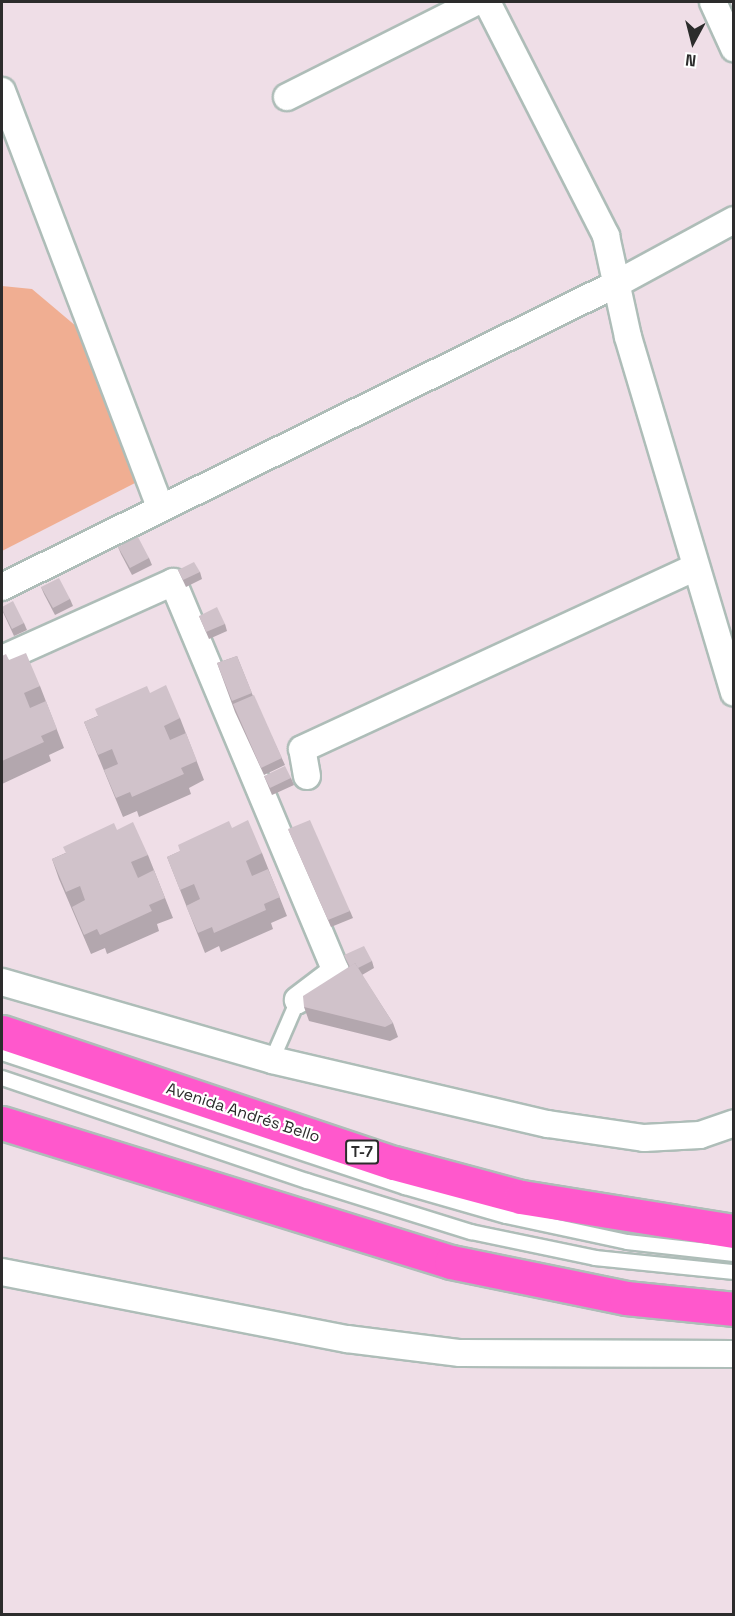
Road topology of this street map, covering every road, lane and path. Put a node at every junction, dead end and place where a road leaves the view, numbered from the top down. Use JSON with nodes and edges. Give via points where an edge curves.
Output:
{"nodes":[{"id":1,"x":476,"y":2,"type":"edge"},
{"id":2,"x":487,"y":2,"type":"edge"},
{"id":3,"x":713,"y":2,"type":"edge"},
{"id":4,"x":734,"y":48,"type":"edge"},
{"id":5,"x":2,"y":92,"type":"edge"},
{"id":6,"x":287,"y":97,"type":"dead end"},
{"id":7,"x":734,"y":220,"type":"edge"},
{"id":8,"x":616,"y":284,"type":"junction"},
{"id":9,"x":160,"y":506,"type":"junction"},
{"id":10,"x":695,"y":567,"type":"junction"},
{"id":11,"x":2,"y":587,"type":"edge"},
{"id":12,"x":2,"y":659,"type":"edge"},
{"id":13,"x":734,"y":693,"type":"edge"},
{"id":14,"x":307,"y":776,"type":"dead end"},
{"id":15,"x":2,"y":982,"type":"edge"},
{"id":16,"x":298,"y":1000,"type":"joint"},
{"id":17,"x":2,"y":1032,"type":"edge"},
{"id":18,"x":2,"y":1053,"type":"edge"},
{"id":19,"x":272,"y":1060,"type":"junction"},
{"id":20,"x":2,"y":1078,"type":"edge"},
{"id":21,"x":2,"y":1123,"type":"edge"},
{"id":22,"x":734,"y":1123,"type":"edge"},
{"id":23,"x":734,"y":1231,"type":"edge"},
{"id":24,"x":734,"y":1254,"type":"edge"},
{"id":25,"x":2,"y":1272,"type":"edge"},
{"id":26,"x":734,"y":1272,"type":"edge"},
{"id":27,"x":734,"y":1309,"type":"edge"},
{"id":28,"x":734,"y":1354,"type":"edge"}],
"edges":[{"from":1,"to":6,"type":"street"},
{"from":2,"to":8,"type":"street","via":[[606,236]]},
{"from":3,"to":4,"type":"street"},
{"from":5,"to":9,"type":"street"},
{"from":7,"to":8,"type":"street"},
{"from":8,"to":9,"type":"street"},
{"from":8,"to":10,"type":"street"},
{"from":9,"to":11,"type":"street"},
{"from":10,"to":13,"type":"street"},
{"from":10,"to":14,"type":"street","via":[[302,749]]},
{"from":12,"to":16,"type":"street","via":[[173,582],[336,971]]},
{"from":15,"to":19,"type":"street"},
{"from":16,"to":19,"type":"lane"},
{"from":17,"to":23,"type":"highway","name":"Avenida Andrés Bello","number":"T-7","via":[[394,1163],[521,1197]]},
{"from":18,"to":24,"type":"lane","via":[[405,1187],[506,1216],[627,1242]]},
{"from":19,"to":22,"type":"street","via":[[548,1124],[644,1138],[700,1135]]},
{"from":20,"to":26,"type":"lane","via":[[307,1182],[471,1232],[595,1258]]},
{"from":21,"to":27,"type":"highway","via":[[451,1262],[626,1298]]},
{"from":25,"to":28,"type":"street","via":[[347,1339],[460,1353]]}]}
